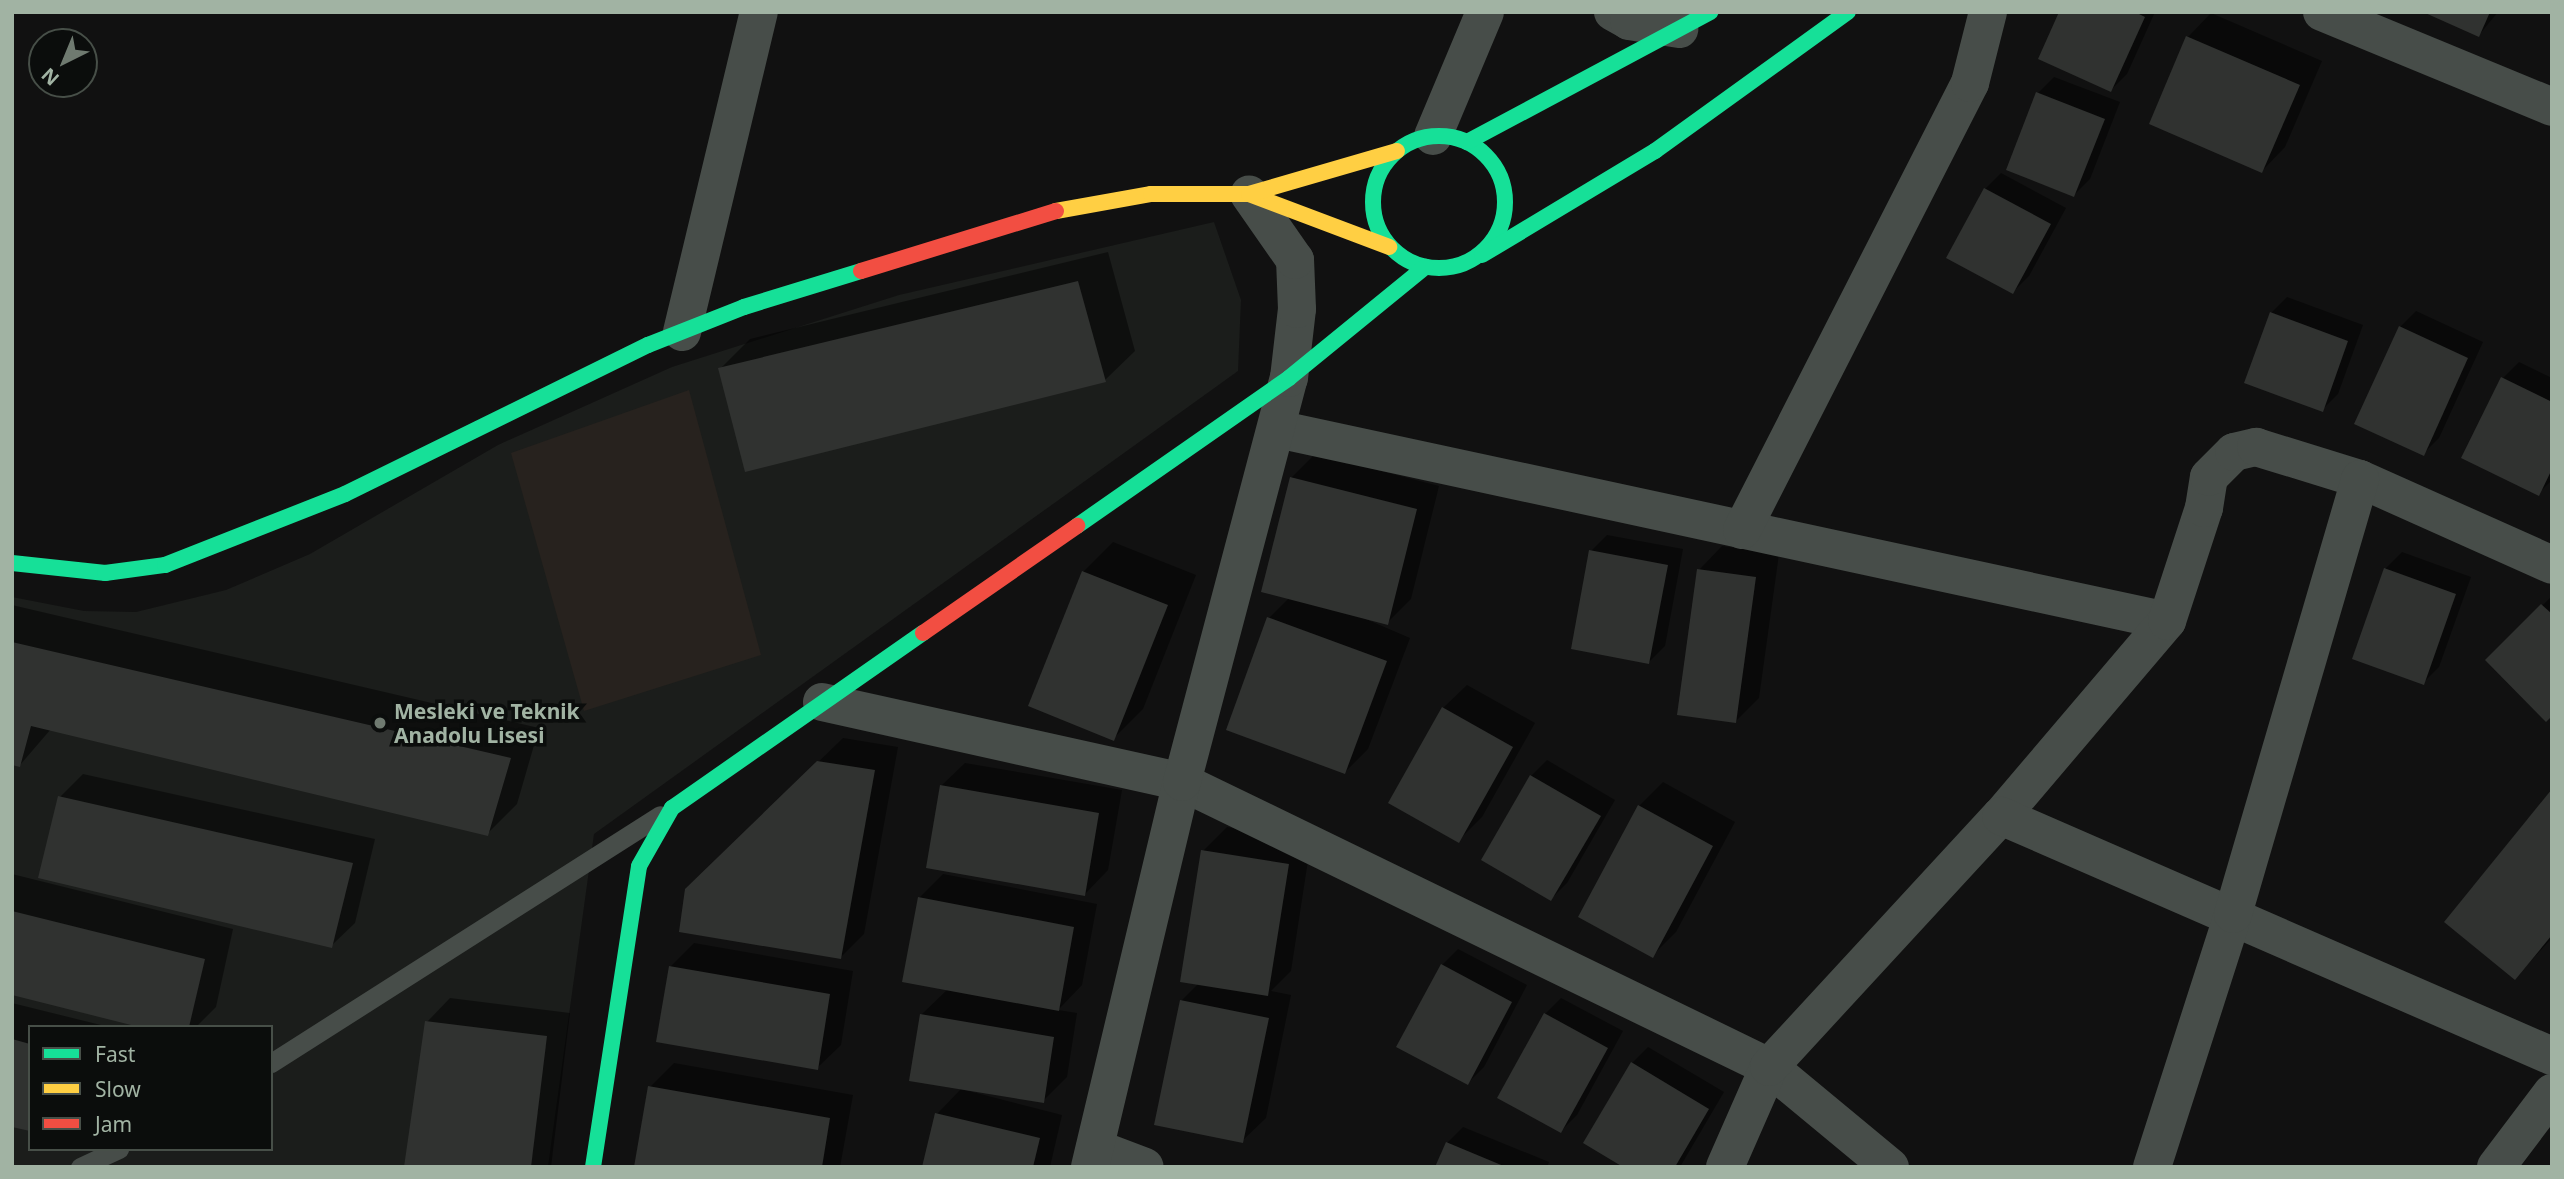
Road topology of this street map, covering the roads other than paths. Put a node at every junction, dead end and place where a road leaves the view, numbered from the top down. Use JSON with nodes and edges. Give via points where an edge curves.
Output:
{"nodes":[{"id":1,"x":759,"y":12,"type":"edge"},
{"id":2,"x":1485,"y":12,"type":"edge"},
{"id":3,"x":1613,"y":12,"type":"edge"},
{"id":4,"x":1848,"y":12,"type":"edge"},
{"id":5,"x":1989,"y":12,"type":"edge"},
{"id":6,"x":2322,"y":12,"type":"edge"},
{"id":7,"x":1695,"y":21,"type":"edge"},
{"id":8,"x":2552,"y":107,"type":"edge"},
{"id":9,"x":1450,"y":139,"type":"junction"},
{"id":10,"x":1396,"y":151,"type":"junction"},
{"id":11,"x":1249,"y":194,"type":"junction"},
{"id":12,"x":1389,"y":247,"type":"junction"},
{"id":13,"x":1482,"y":255,"type":"junction"},
{"id":14,"x":1425,"y":267,"type":"junction"},
{"id":15,"x":682,"y":332,"type":"junction"},
{"id":16,"x":1289,"y":378,"type":"junction"},
{"id":17,"x":1277,"y":429,"type":"junction"},
{"id":18,"x":2360,"y":479,"type":"junction"},
{"id":19,"x":1742,"y":530,"type":"junction"},
{"id":20,"x":12,"y":563,"type":"edge"},
{"id":21,"x":2552,"y":565,"type":"edge"},
{"id":22,"x":2167,"y":621,"type":"junction"},
{"id":23,"x":822,"y":702,"type":"junction"},
{"id":24,"x":1182,"y":782,"type":"junction"},
{"id":25,"x":673,"y":808,"type":"junction"},
{"id":26,"x":2001,"y":816,"type":"junction"},
{"id":27,"x":2233,"y":915,"type":"junction"},
{"id":28,"x":2552,"y":1056,"type":"edge"},
{"id":29,"x":273,"y":1062,"type":"edge"},
{"id":30,"x":1769,"y":1067,"type":"junction"},
{"id":31,"x":2552,"y":1093,"type":"edge"},
{"id":32,"x":115,"y":1151,"type":"edge"},
{"id":33,"x":1092,"y":1157,"type":"edge"},
{"id":34,"x":80,"y":1167,"type":"edge"},
{"id":35,"x":593,"y":1167,"type":"edge"},
{"id":36,"x":1145,"y":1167,"type":"edge"},
{"id":37,"x":1726,"y":1167,"type":"edge"},
{"id":38,"x":1890,"y":1167,"type":"edge"},
{"id":39,"x":2152,"y":1167,"type":"edge"},
{"id":40,"x":2496,"y":1167,"type":"edge"}],
"edges":[{"from":1,"to":15,"type":"street"},
{"from":2,"to":9,"type":"street"},
{"from":3,"to":7,"type":"street","via":[[1629,21]]},
{"from":4,"to":13,"type":"street","via":[[1656,150]]},
{"from":5,"to":19,"type":"street","via":[[1970,83]]},
{"from":6,"to":8,"type":"street"},
{"from":7,"to":9,"type":"street"},
{"from":9,"to":10,"type":"street"},
{"from":9,"to":13,"type":"street","via":[[1487,155],[1505,187],[1506,218]]},
{"from":10,"to":11,"type":"street"},
{"from":10,"to":12,"type":"street","via":[[1378,175],[1372,200],[1376,226]]},
{"from":11,"to":12,"type":"street"},
{"from":11,"to":15,"type":"street","via":[[1151,194],[1068,207],[744,307]]},
{"from":11,"to":16,"type":"street","via":[[1294,260],[1297,309]]},
{"from":12,"to":14,"type":"street","via":[[1412,264]]},
{"from":13,"to":14,"type":"street","via":[[1451,269]]},
{"from":14,"to":16,"type":"street"},
{"from":15,"to":20,"type":"street","via":[[345,494],[165,565],[106,573]]},
{"from":16,"to":17,"type":"street"},
{"from":16,"to":23,"type":"street"},
{"from":17,"to":19,"type":"street"},
{"from":17,"to":24,"type":"street"},
{"from":18,"to":21,"type":"street"},
{"from":18,"to":22,"type":"street","via":[[2256,447],[2234,452],[2209,477],[2204,508]]},
{"from":18,"to":27,"type":"street"},
{"from":19,"to":22,"type":"street"},
{"from":22,"to":26,"type":"street"},
{"from":23,"to":24,"type":"street"},
{"from":23,"to":25,"type":"street"},
{"from":24,"to":30,"type":"street"},
{"from":24,"to":33,"type":"street"},
{"from":25,"to":29,"type":"lane"},
{"from":25,"to":35,"type":"street","via":[[639,866]]},
{"from":26,"to":27,"type":"street"},
{"from":26,"to":30,"type":"street"},
{"from":27,"to":28,"type":"street"},
{"from":27,"to":39,"type":"street"},
{"from":30,"to":37,"type":"street"},
{"from":30,"to":38,"type":"street"},
{"from":31,"to":40,"type":"street"},
{"from":32,"to":34,"type":"lane"},
{"from":33,"to":36,"type":"street"}]}
